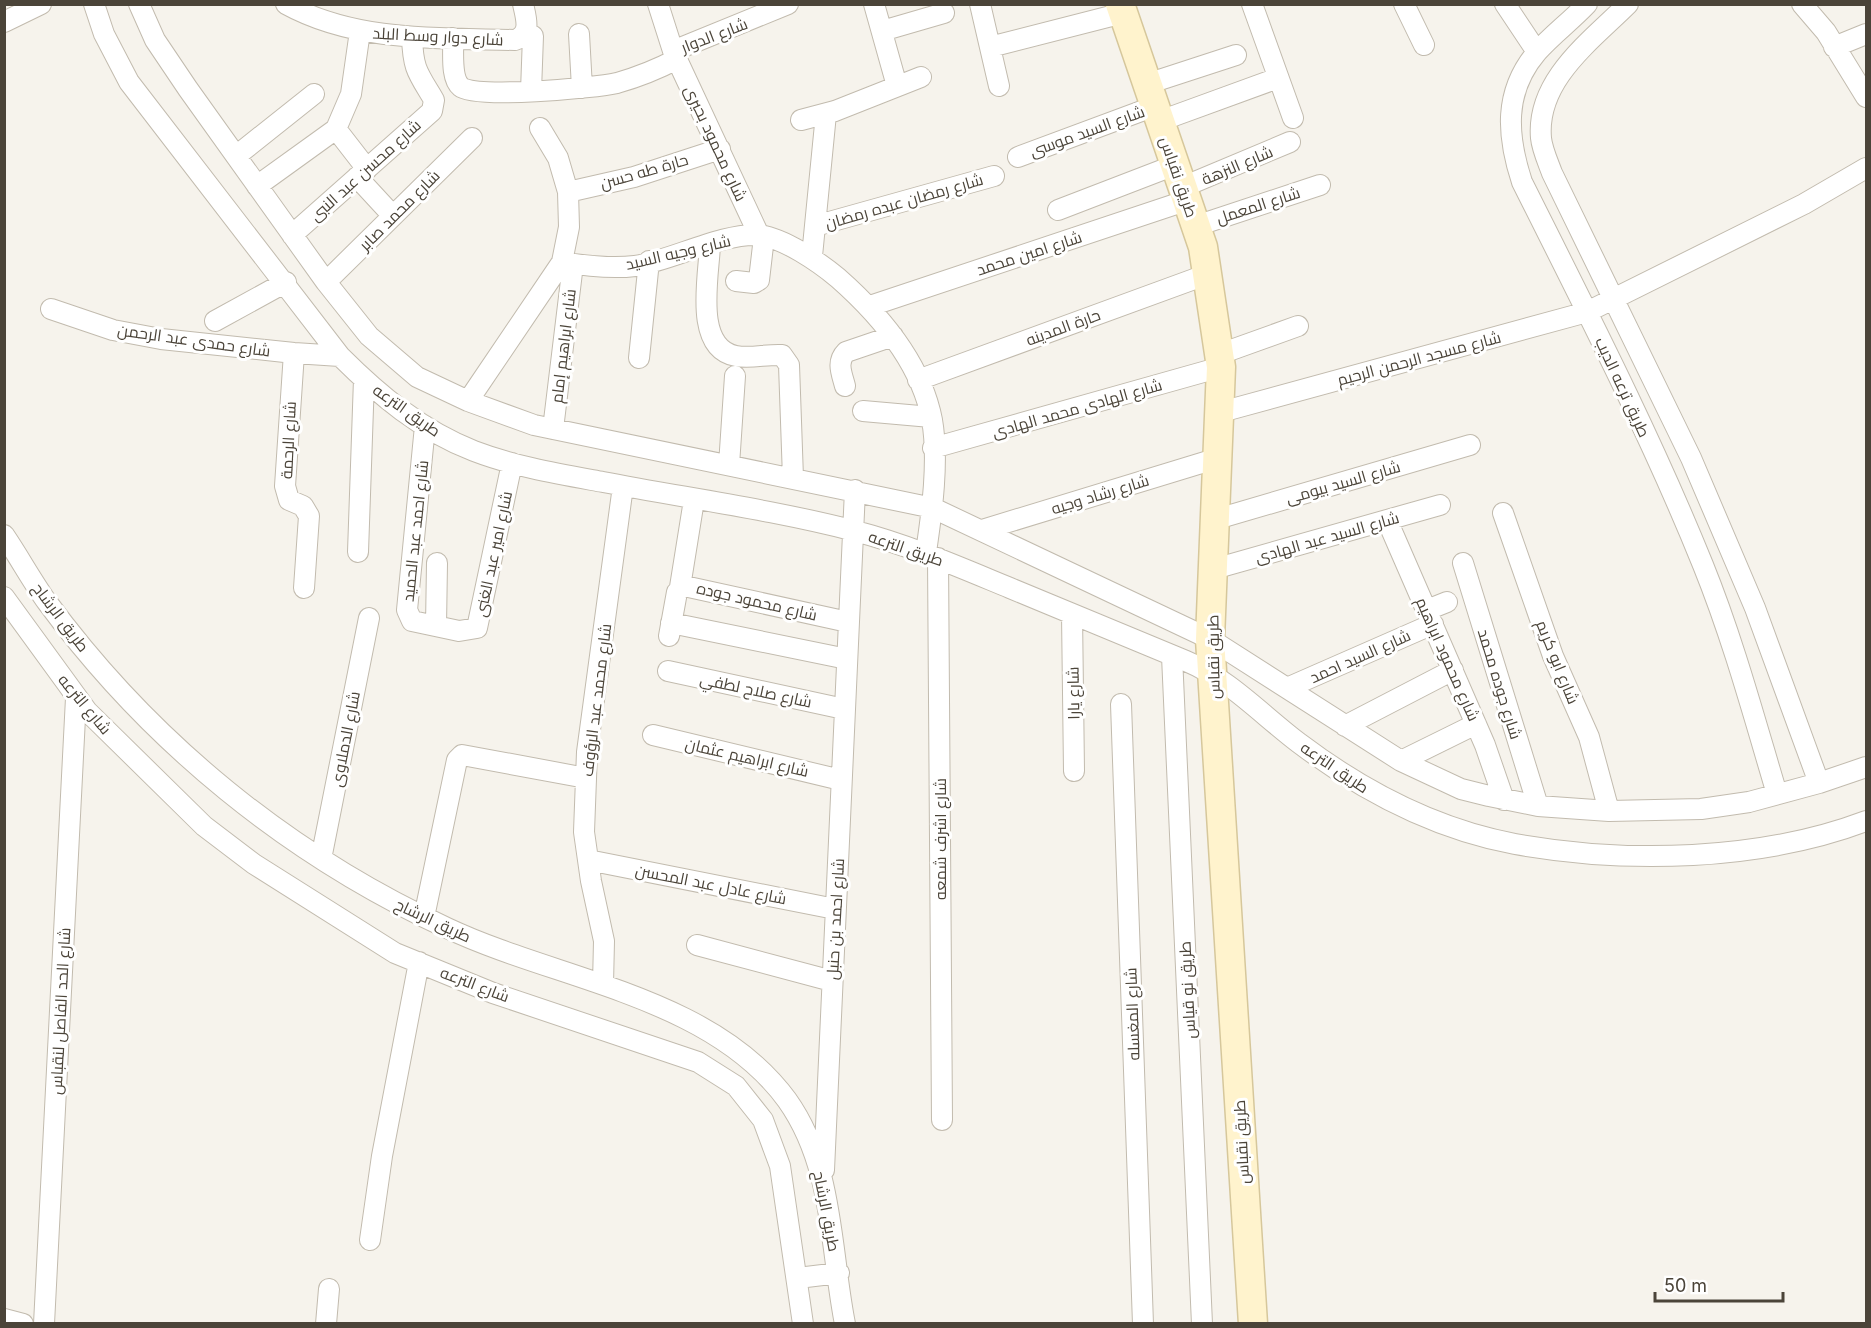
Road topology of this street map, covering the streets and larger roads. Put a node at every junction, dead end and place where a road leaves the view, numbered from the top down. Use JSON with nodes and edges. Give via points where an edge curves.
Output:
{"nodes":[{"id":1,"x":41,"y":4,"type":"edge"},
{"id":2,"x":94,"y":4,"type":"edge"},
{"id":3,"x":139,"y":4,"type":"edge"},
{"id":4,"x":286,"y":4,"type":"edge"},
{"id":5,"x":523,"y":4,"type":"edge"},
{"id":6,"x":658,"y":4,"type":"edge"},
{"id":7,"x":788,"y":4,"type":"edge"},
{"id":8,"x":874,"y":4,"type":"edge"},
{"id":9,"x":980,"y":4,"type":"edge"},
{"id":10,"x":1252,"y":4,"type":"edge"},
{"id":11,"x":1404,"y":4,"type":"edge"},
{"id":12,"x":1505,"y":4,"type":"edge"},
{"id":13,"x":1587,"y":4,"type":"edge"},
{"id":14,"x":1628,"y":4,"type":"edge"},
{"id":15,"x":1802,"y":4,"type":"edge"},
{"id":16,"x":1121,"y":9,"type":"edge"},
{"id":17,"x":325,"y":12,"type":"edge"},
{"id":18,"x":944,"y":13,"type":"dead end"},
{"id":19,"x":4,"y":22,"type":"edge"},
{"id":20,"x":360,"y":31,"type":"junction"},
{"id":21,"x":882,"y":31,"type":"junction"},
{"id":22,"x":579,"y":34,"type":"dead end"},
{"id":23,"x":1866,"y":34,"type":"edge"},
{"id":24,"x":412,"y":37,"type":"junction"},
{"id":25,"x":453,"y":38,"type":"junction"},
{"id":26,"x":524,"y":38,"type":"junction"},
{"id":27,"x":1424,"y":45,"type":"dead end"},
{"id":28,"x":990,"y":47,"type":"junction"},
{"id":29,"x":1834,"y":47,"type":"junction"},
{"id":30,"x":1537,"y":52,"type":"junction"},
{"id":31,"x":675,"y":55,"type":"junction"},
{"id":32,"x":1236,"y":55,"type":"dead end"},
{"id":33,"x":921,"y":77,"type":"dead end"},
{"id":34,"x":1278,"y":78,"type":"junction"},
{"id":35,"x":897,"y":86,"type":"junction"},
{"id":36,"x":999,"y":86,"type":"dead end"},
{"id":37,"x":582,"y":88,"type":"junction"},
{"id":38,"x":531,"y":91,"type":"junction"},
{"id":39,"x":314,"y":94,"type":"dead end"},
{"id":40,"x":1866,"y":97,"type":"edge"},
{"id":41,"x":1154,"y":103,"type":"junction"},
{"id":42,"x":826,"y":114,"type":"junction"},
{"id":43,"x":1293,"y":118,"type":"dead end"},
{"id":44,"x":801,"y":120,"type":"dead end"},
{"id":45,"x":540,"y":128,"type":"dead end"},
{"id":46,"x":336,"y":129,"type":"junction"},
{"id":47,"x":472,"y":138,"type":"dead end"},
{"id":48,"x":1290,"y":142,"type":"dead end"},
{"id":49,"x":720,"y":149,"type":"junction"},
{"id":50,"x":236,"y":156,"type":"junction"},
{"id":51,"x":1018,"y":157,"type":"dead end"},
{"id":52,"x":1866,"y":168,"type":"edge"},
{"id":53,"x":362,"y":173,"type":"junction"},
{"id":54,"x":994,"y":176,"type":"dead end"},
{"id":55,"x":1320,"y":185,"type":"dead end"},
{"id":56,"x":257,"y":186,"type":"junction"},
{"id":57,"x":568,"y":192,"type":"junction"},
{"id":58,"x":1186,"y":194,"type":"junction"},
{"id":59,"x":1058,"y":210,"type":"dead end"},
{"id":60,"x":393,"y":216,"type":"junction"},
{"id":61,"x":815,"y":226,"type":"junction"},
{"id":62,"x":292,"y":235,"type":"junction"},
{"id":63,"x":761,"y":236,"type":"junction"},
{"id":64,"x":710,"y":245,"type":"junction"},
{"id":65,"x":812,"y":256,"type":"junction"},
{"id":66,"x":649,"y":261,"type":"junction"},
{"id":67,"x":567,"y":263,"type":"junction"},
{"id":68,"x":1208,"y":274,"type":"junction"},
{"id":69,"x":736,"y":281,"type":"dead end"},
{"id":70,"x":286,"y":282,"type":"junction"},
{"id":71,"x":326,"y":282,"type":"junction"},
{"id":72,"x":1613,"y":300,"type":"junction"},
{"id":73,"x":870,"y":306,"type":"junction"},
{"id":74,"x":51,"y":309,"type":"dead end"},
{"id":75,"x":1590,"y":310,"type":"junction"},
{"id":76,"x":215,"y":321,"type":"dead end"},
{"id":77,"x":1298,"y":326,"type":"dead end"},
{"id":78,"x":893,"y":336,"type":"junction"},
{"id":79,"x":294,"y":353,"type":"junction"},
{"id":80,"x":340,"y":356,"type":"junction"},
{"id":81,"x":639,"y":358,"type":"dead end"},
{"id":82,"x":1220,"y":360,"type":"junction"},
{"id":83,"x":735,"y":376,"type":"dead end"},
{"id":84,"x":364,"y":379,"type":"junction"},
{"id":85,"x":918,"y":380,"type":"junction"},
{"id":86,"x":845,"y":386,"type":"dead end"},
{"id":87,"x":468,"y":401,"type":"junction"},
{"id":88,"x":863,"y":411,"type":"dead end"},
{"id":89,"x":1221,"y":412,"type":"junction"},
{"id":90,"x":931,"y":417,"type":"junction"},
{"id":91,"x":425,"y":426,"type":"junction"},
{"id":92,"x":553,"y":429,"type":"junction"},
{"id":93,"x":1470,"y":445,"type":"dead end"},
{"id":94,"x":933,"y":448,"type":"junction"},
{"id":95,"x":1218,"y":458,"type":"junction"},
{"id":96,"x":512,"y":463,"type":"junction"},
{"id":97,"x":729,"y":465,"type":"junction"},
{"id":98,"x":793,"y":478,"type":"junction"},
{"id":99,"x":623,"y":486,"type":"junction"},
{"id":100,"x":855,"y":490,"type":"junction"},
{"id":101,"x":694,"y":500,"type":"junction"},
{"id":102,"x":1440,"y":505,"type":"dead end"},
{"id":103,"x":933,"y":508,"type":"junction"},
{"id":104,"x":1503,"y":513,"type":"dead end"},
{"id":105,"x":1217,"y":519,"type":"junction"},
{"id":106,"x":1387,"y":519,"type":"junction"},
{"id":107,"x":982,"y":530,"type":"junction"},
{"id":108,"x":853,"y":531,"type":"junction"},
{"id":109,"x":4,"y":535,"type":"edge"},
{"id":110,"x":358,"y":552,"type":"dead end"},
{"id":111,"x":932,"y":555,"type":"junction"},
{"id":112,"x":437,"y":563,"type":"dead end"},
{"id":113,"x":1463,"y":563,"type":"dead end"},
{"id":114,"x":1214,"y":569,"type":"junction"},
{"id":115,"x":680,"y":587,"type":"junction"},
{"id":116,"x":304,"y":588,"type":"dead end"},
{"id":117,"x":4,"y":597,"type":"edge"},
{"id":118,"x":1447,"y":602,"type":"dead end"},
{"id":119,"x":1072,"y":614,"type":"junction"},
{"id":120,"x":1430,"y":617,"type":"junction"},
{"id":121,"x":369,"y":618,"type":"dead end"},
{"id":122,"x":848,"y":622,"type":"junction"},
{"id":123,"x":430,"y":625,"type":"junction"},
{"id":124,"x":1210,"y":639,"type":"junction"},
{"id":125,"x":1172,"y":656,"type":"junction"},
{"id":126,"x":847,"y":659,"type":"junction"},
{"id":127,"x":54,"y":668,"type":"joint"},
{"id":128,"x":1453,"y":670,"type":"junction"},
{"id":129,"x":668,"y":671,"type":"dead end"},
{"id":130,"x":1212,"y":672,"type":"junction"},
{"id":131,"x":1287,"y":688,"type":"junction"},
{"id":132,"x":76,"y":698,"type":"junction"},
{"id":133,"x":1121,"y":704,"type":"dead end"},
{"id":134,"x":844,"y":709,"type":"junction"},
{"id":135,"x":1476,"y":724,"type":"junction"},
{"id":136,"x":1346,"y":726,"type":"junction"},
{"id":137,"x":653,"y":735,"type":"dead end"},
{"id":138,"x":1401,"y":761,"type":"junction"},
{"id":139,"x":1866,"y":767,"type":"edge"},
{"id":140,"x":1074,"y":771,"type":"dead end"},
{"id":141,"x":586,"y":778,"type":"junction"},
{"id":142,"x":841,"y":780,"type":"junction"},
{"id":143,"x":1819,"y":783,"type":"junction"},
{"id":144,"x":1777,"y":794,"type":"junction"},
{"id":145,"x":1504,"y":800,"type":"junction"},
{"id":146,"x":1538,"y":806,"type":"junction"},
{"id":147,"x":1609,"y":811,"type":"junction"},
{"id":148,"x":1866,"y":820,"type":"edge"},
{"id":149,"x":321,"y":859,"type":"junction"},
{"id":150,"x":588,"y":860,"type":"junction"},
{"id":151,"x":835,"y":909,"type":"junction"},
{"id":152,"x":424,"y":917,"type":"junction"},
{"id":153,"x":697,"y":945,"type":"dead end"},
{"id":154,"x":419,"y":962,"type":"junction"},
{"id":155,"x":832,"y":981,"type":"junction"},
{"id":156,"x":603,"y":984,"type":"junction"},
{"id":157,"x":942,"y":1120,"type":"dead end"},
{"id":158,"x":823,"y":1179,"type":"junction"},
{"id":159,"x":370,"y":1240,"type":"dead end"},
{"id":160,"x":818,"y":1276,"type":"junction"},
{"id":161,"x":329,"y":1289,"type":"dead end"},
{"id":162,"x":4,"y":1319,"type":"edge"},
{"id":163,"x":23,"y":1323,"type":"edge"},
{"id":164,"x":44,"y":1323,"type":"edge"},
{"id":165,"x":326,"y":1323,"type":"edge"},
{"id":166,"x":803,"y":1323,"type":"edge"},
{"id":167,"x":845,"y":1323,"type":"edge"},
{"id":168,"x":1143,"y":1323,"type":"edge"},
{"id":169,"x":1202,"y":1323,"type":"edge"},
{"id":170,"x":1253,"y":1323,"type":"edge"}],
"edges":[{"from":1,"to":19,"type":"street"},
{"from":2,"to":70,"type":"street","name":"طريق الترعه","via":[[104,34],[129,82]]},
{"from":3,"to":50,"type":"street","name":"طريق الترعه","via":[[155,40]]},
{"from":4,"to":17,"type":"street","name":"شارع دوار وسط البلد"},
{"from":5,"to":26,"type":"street","via":[[527,24]]},
{"from":6,"to":31,"type":"street","name":"شارع محمود بحيرى"},
{"from":7,"to":31,"type":"street","name":"شارع الدوار"},
{"from":8,"to":21,"type":"street"},
{"from":9,"to":28,"type":"street"},
{"from":10,"to":34,"type":"street"},
{"from":11,"to":27,"type":"street"},
{"from":12,"to":30,"type":"street"},
{"from":13,"to":30,"type":"street","name":"طريق ترعه الديب"},
{"from":14,"to":72,"type":"street","name":"طريق ترعه الديب","via":[[1567,64],[1550,89],[1541,116],[1541,140],[1552,173]]},
{"from":15,"to":29,"type":"street"},
{"from":16,"to":28,"type":"street"},
{"from":16,"to":41,"type":"street","name":"طريق نقباس"},
{"from":17,"to":20,"type":"street","name":"شارع دوار وسط البلد"},
{"from":18,"to":21,"type":"street"},
{"from":20,"to":24,"type":"street","name":"شارع دوار وسط البلد"},
{"from":20,"to":46,"type":"street","name":"شارع دوار وسط البلد","via":[[351,94]]},
{"from":21,"to":35,"type":"street"},
{"from":22,"to":37,"type":"street"},
{"from":23,"to":29,"type":"street"},
{"from":24,"to":25,"type":"street","name":"شارع دوار وسط البلد"},
{"from":24,"to":53,"type":"street","name":"شارع محسن عبد النبى","via":[[417,75],[434,106]]},
{"from":25,"to":26,"type":"street","name":"شارع دوار وسط البلد"},
{"from":25,"to":38,"type":"street","name":"شارع الدوار","via":[[456,79],[464,89]]},
{"from":26,"to":38,"type":"street"},
{"from":28,"to":36,"type":"street"},
{"from":29,"to":40,"type":"street"},
{"from":30,"to":75,"type":"street","name":"طريق ترعه الديب","via":[[1513,95],[1509,123],[1513,154],[1522,182]]},
{"from":31,"to":37,"type":"street","name":"شارع الدوار","via":[[647,74]]},
{"from":31,"to":49,"type":"street","name":"شارع محمود بحيرى"},
{"from":32,"to":41,"type":"street"},
{"from":33,"to":35,"type":"street"},
{"from":34,"to":41,"type":"street"},
{"from":34,"to":43,"type":"street"},
{"from":35,"to":42,"type":"street"},
{"from":37,"to":38,"type":"street","name":"شارع الدوار"},
{"from":39,"to":50,"type":"street"},
{"from":41,"to":51,"type":"street","name":"شارع السيد موسى"},
{"from":41,"to":58,"type":"street","name":"طريق نقباس"},
{"from":42,"to":44,"type":"street"},
{"from":42,"to":61,"type":"street"},
{"from":45,"to":57,"type":"street","name":"شارع ابراهيم إمام","via":[[558,158]]},
{"from":46,"to":53,"type":"street"},
{"from":46,"to":56,"type":"street"},
{"from":47,"to":60,"type":"street","name":"شارع محمد صابر"},
{"from":48,"to":58,"type":"street","name":"شارع النزهة"},
{"from":49,"to":57,"type":"street","name":"حارة طه حسن","via":[[634,177]]},
{"from":49,"to":63,"type":"street","name":"شارع محمود بحيرى"},
{"from":50,"to":56,"type":"street","name":"طريق الترعه"},
{"from":52,"to":72,"type":"street","name":"شارع مسجد الرحمن الرحيم","via":[[1804,204]]},
{"from":53,"to":60,"type":"street"},
{"from":53,"to":62,"type":"street","name":"شارع محسن عبد النبى"},
{"from":54,"to":61,"type":"street","name":"شارع رمضان عبده رمضان"},
{"from":55,"to":58,"type":"street","name":"شارع المعمل"},
{"from":56,"to":62,"type":"street","name":"طريق الترعه"},
{"from":57,"to":67,"type":"street","name":"شارع ابراهيم إمام"},
{"from":58,"to":59,"type":"street"},
{"from":58,"to":68,"type":"street","name":"طريق نقباس"},
{"from":58,"to":73,"type":"street","name":"شارع امين محمد"},
{"from":60,"to":71,"type":"street","name":"شارع محمد صابر"},
{"from":61,"to":65,"type":"street"},
{"from":62,"to":71,"type":"street","name":"طريق الترعه"},
{"from":63,"to":64,"type":"street","name":"شارع وجيه السيد"},
{"from":63,"to":65,"type":"street","name":"شارع اشرف شمعه"},
{"from":63,"to":69,"type":"street","via":[[759,280]]},
{"from":64,"to":66,"type":"street","name":"شارع وجيه السيد"},
{"from":64,"to":98,"type":"street","via":[[708,330],[712,340],[735,356],[782,356],[789,365]]},
{"from":65,"to":73,"type":"street","name":"شارع اشرف شمعه"},
{"from":66,"to":67,"type":"street","name":"شارع وجيه السيد","via":[[636,266],[608,267]]},
{"from":66,"to":81,"type":"street"},
{"from":67,"to":87,"type":"street"},
{"from":67,"to":92,"type":"street","name":"شارع ابراهيم إمام"},
{"from":68,"to":82,"type":"street","name":"طريق نقباس"},
{"from":68,"to":85,"type":"street","name":"حارة المدينه"},
{"from":70,"to":76,"type":"street"},
{"from":70,"to":80,"type":"street","name":"طريق الترعه"},
{"from":71,"to":87,"type":"street","name":"طريق الترعه","via":[[369,336],[417,377]]},
{"from":72,"to":75,"type":"street","name":"شارع مسجد الرحمن الرحيم"},
{"from":72,"to":143,"type":"street","name":"طريق ترعه الديب","via":[[1691,458],[1755,608]]},
{"from":73,"to":78,"type":"street","name":"شارع اشرف شمعه"},
{"from":74,"to":79,"type":"street","name":"شارع حمدى عبد الرحمن","via":[[113,330],[161,339]]},
{"from":75,"to":89,"type":"street","name":"شارع مسجد الرحمن الرحيم"},
{"from":75,"to":144,"type":"street","name":"طريق ترعه الديب","via":[[1703,565],[1741,671]]},
{"from":77,"to":82,"type":"street","name":"شارع الهادى محمد الهادى"},
{"from":78,"to":85,"type":"street","name":"شارع اشرف شمعه"},
{"from":78,"to":86,"type":"street","via":[[846,352],[840,363]]},
{"from":79,"to":80,"type":"street","name":"شارع حمدى عبد الرحمن"},
{"from":79,"to":116,"type":"street","name":"شارع الرحمة","via":[[285,486],[289,500],[303,506],[309,516]]},
{"from":80,"to":84,"type":"street","name":"طريق الترعه"},
{"from":82,"to":89,"type":"street","name":"طريق نقباس"},
{"from":82,"to":94,"type":"street","name":"شارع الهادى محمد الهادى"},
{"from":83,"to":97,"type":"street"},
{"from":84,"to":91,"type":"street","name":"طريق الترعه"},
{"from":84,"to":110,"type":"street"},
{"from":85,"to":90,"type":"street","name":"شارع اشرف شمعه"},
{"from":87,"to":92,"type":"street","name":"طريق الترعه"},
{"from":88,"to":90,"type":"street"},
{"from":89,"to":95,"type":"street","name":"طريق نقباس"},
{"from":90,"to":94,"type":"street","name":"شارع اشرف شمعه"},
{"from":91,"to":96,"type":"street","name":"طريق الترعه","via":[[472,450]]},
{"from":91,"to":123,"type":"street","name":"شارع احمد عبد الحميد","via":[[407,610],[412,621]]},
{"from":92,"to":97,"type":"street","name":"طريق الترعه"},
{"from":93,"to":105,"type":"street","name":"شارع السيد بيومى"},
{"from":94,"to":103,"type":"street","name":"شارع اشرف شمعه"},
{"from":95,"to":105,"type":"street","name":"طريق نقباس"},
{"from":95,"to":107,"type":"street","name":"شارع رشاد وجيه"},
{"from":96,"to":99,"type":"street","name":"طريق الترعه"},
{"from":96,"to":123,"type":"street","name":"شارع امير عبد الغنى","via":[[477,628],[469,631]]},
{"from":97,"to":98,"type":"street","name":"طريق الترعه"},
{"from":98,"to":100,"type":"street","name":"طريق الترعه"},
{"from":99,"to":101,"type":"street","name":"طريق الترعه"},
{"from":99,"to":141,"type":"street","name":"شارع محمد عبد الرؤوف"},
{"from":100,"to":103,"type":"street","name":"طريق الترعه"},
{"from":100,"to":108,"type":"street","name":"شارع احمد بن حنبل"},
{"from":101,"to":108,"type":"street","name":"طريق الترعه"},
{"from":101,"to":115,"type":"street"},
{"from":102,"to":106,"type":"street","name":"شارع السيد عبد الهادى"},
{"from":103,"to":107,"type":"street","name":"طريق الترعه"},
{"from":103,"to":111,"type":"street","name":"شارع اشرف شمعه"},
{"from":104,"to":147,"type":"street","name":"شارع ابو كريم","via":[[1553,656],[1589,737]]},
{"from":105,"to":114,"type":"street","name":"طريق نقباس"},
{"from":106,"to":114,"type":"street","name":"شارع السيد عبد الهادى"},
{"from":106,"to":120,"type":"street","name":"شارع محمود ابراهيم"},
{"from":107,"to":124,"type":"street","name":"طريق الترعه"},
{"from":108,"to":111,"type":"street","name":"طريق الترعه"},
{"from":108,"to":122,"type":"street","name":"شارع احمد بن حنبل"},
{"from":109,"to":149,"type":"street","name":"طريق الرشاح","via":[[46,600],[95,663],[150,721],[216,784],[289,840]]},
{"from":111,"to":119,"type":"street","name":"طريق الترعه"},
{"from":111,"to":157,"type":"street","name":"شارع اشرف شمعه"},
{"from":112,"to":123,"type":"street"},
{"from":113,"to":146,"type":"street","name":"شارع جوده محمد"},
{"from":114,"to":124,"type":"street","name":"طريق نقباس"},
{"from":115,"to":122,"type":"street","name":"شارع محمود جوده","via":[[690,586]]},
{"from":115,"to":126,"type":"street","name":"شارع محمود جوده","via":[[670,629]]},
{"from":117,"to":127,"type":"street","name":"طريق الرشاح"},
{"from":118,"to":120,"type":"street"},
{"from":119,"to":125,"type":"street","name":"طريق الترعه"},
{"from":119,"to":140,"type":"street","name":"شارع يارا"},
{"from":120,"to":128,"type":"street","name":"شارع محمود ابراهيم"},
{"from":120,"to":131,"type":"street","name":"شارع السيد احمد"},
{"from":121,"to":149,"type":"street","name":"شارع الدملاوى"},
{"from":122,"to":126,"type":"street","name":"شارع احمد بن حنبل"},
{"from":124,"to":130,"type":"street","name":"طريق نقباس"},
{"from":124,"to":131,"type":"street","name":"طريق الترعه"},
{"from":125,"to":130,"type":"street","name":"طريق الترعه"},
{"from":125,"to":169,"type":"street","name":"طريق نو قياس"},
{"from":126,"to":134,"type":"street","name":"شارع احمد بن حنبل"},
{"from":127,"to":132,"type":"street","name":"شارع الترعه"},
{"from":128,"to":135,"type":"street","name":"شارع محمود ابراهيم"},
{"from":128,"to":136,"type":"street"},
{"from":129,"to":134,"type":"street","name":"شارع صلاح لطفي"},
{"from":130,"to":148,"type":"street","name":"طريق الترعه","via":[[1300,744],[1385,799],[1416,815],[1514,843],[1607,854],[1712,852],[1784,845]]},
{"from":130,"to":170,"type":"street","name":"طريق نقباس"},
{"from":131,"to":136,"type":"street","name":"طريق الترعه"},
{"from":132,"to":154,"type":"street","name":"شارع الترعه","via":[[204,826],[254,864],[351,927]]},
{"from":132,"to":164,"type":"street","name":"شارع الحد الفاصل لنقباس"},
{"from":133,"to":168,"type":"street","name":"شارع المغسله"},
{"from":134,"to":142,"type":"street","name":"شارع احمد بن حنبل"},
{"from":135,"to":138,"type":"street"},
{"from":135,"to":145,"type":"street","name":"شارع محمود ابراهيم"},
{"from":136,"to":138,"type":"street","name":"طريق الترعه"},
{"from":137,"to":142,"type":"street","name":"شارع ابراهيم عثمان"},
{"from":138,"to":145,"type":"street","name":"طريق الترعه","via":[[1461,789]]},
{"from":139,"to":143,"type":"street","name":"طريق الترعه"},
{"from":141,"to":150,"type":"street","name":"شارع محمد عبد الرؤوف","via":[[584,832]]},
{"from":141,"to":152,"type":"street","via":[[462,755]]},
{"from":142,"to":151,"type":"street","name":"شارع احمد بن حنبل"},
{"from":143,"to":144,"type":"street","name":"طريق الترعه"},
{"from":144,"to":147,"type":"street","name":"طريق الترعه","via":[[1701,809]]},
{"from":145,"to":146,"type":"street","name":"طريق الترعه"},
{"from":146,"to":147,"type":"street","name":"طريق الترعه"},
{"from":149,"to":152,"type":"street","name":"طريق الرشاح","via":[[367,889]]},
{"from":150,"to":151,"type":"street","name":"شارع عادل عبد المحسن"},
{"from":150,"to":156,"type":"street","name":"شارع محمد عبد الرؤوف","via":[[604,941]]},
{"from":151,"to":155,"type":"street","name":"شارع احمد بن حنبل"},
{"from":152,"to":156,"type":"street","name":"طريق الرشاح"},
{"from":153,"to":155,"type":"street"},
{"from":154,"to":159,"type":"street"},
{"from":154,"to":160,"type":"street","name":"شارع الترعه","via":[[494,993],[698,1062],[736,1086],[764,1120]]},
{"from":155,"to":158,"type":"street","name":"شارع احمد بن حنبل"},
{"from":156,"to":158,"type":"street","name":"طريق الرشاح","via":[[730,1043],[757,1064],[788,1101]]},
{"from":158,"to":160,"type":"street","name":"طريق الرشاح"},
{"from":160,"to":166,"type":"street","name":"شارع الترعه"},
{"from":160,"to":167,"type":"street","name":"شارع الترعه"},
{"from":161,"to":165,"type":"street"},
{"from":162,"to":163,"type":"street"}]}
